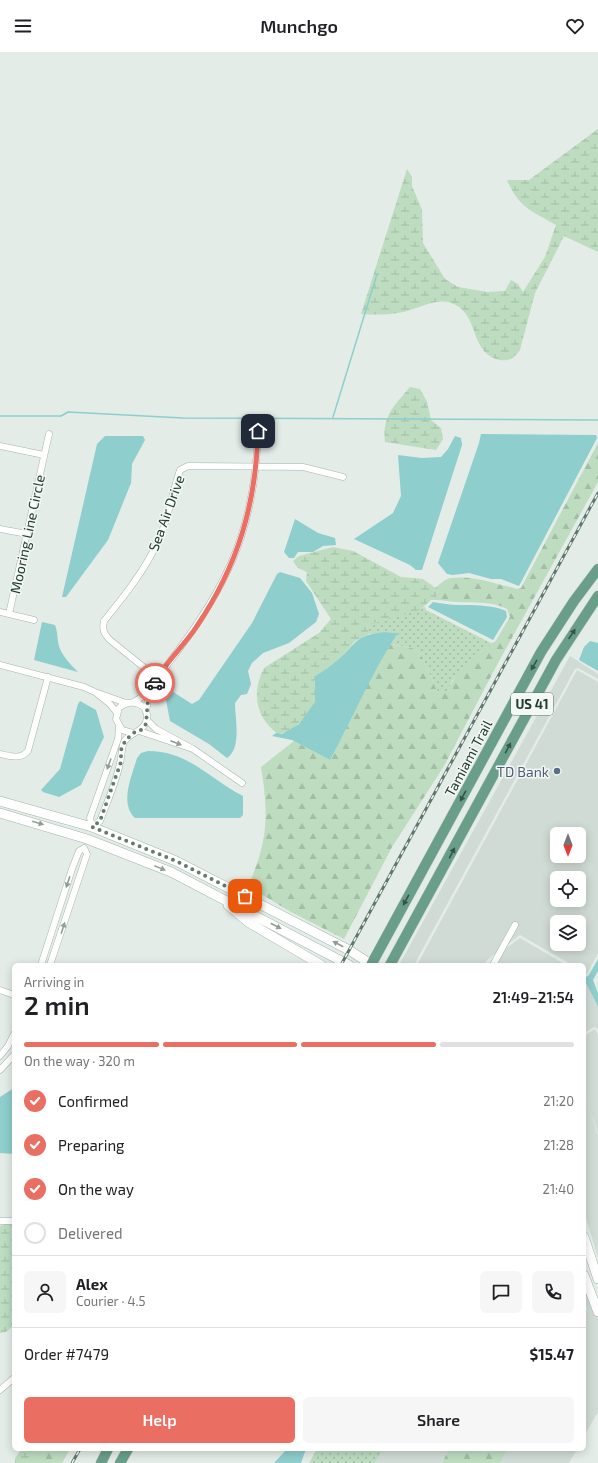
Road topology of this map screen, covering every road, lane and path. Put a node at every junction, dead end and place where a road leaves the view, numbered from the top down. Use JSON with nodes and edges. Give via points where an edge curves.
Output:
{"nodes":[{"id":1,"x":258,"y":431,"type":"dead end"},
{"id":2,"x":49,"y":434,"type":"dead end"},
{"id":3,"x":0,"y":446,"type":"edge"},
{"id":4,"x":44,"y":454,"type":"junction"},
{"id":5,"x":257,"y":466,"type":"junction"},
{"id":6,"x":343,"y":477,"type":"dead end"},
{"id":7,"x":0,"y":529,"type":"edge"},
{"id":8,"x":27,"y":534,"type":"junction"},
{"id":9,"x":597,"y":573,"type":"edge"},
{"id":10,"x":597,"y":599,"type":"edge"},
{"id":11,"x":0,"y":612,"type":"edge"},
{"id":12,"x":9,"y":614,"type":"junction"},
{"id":13,"x":34,"y":620,"type":"dead end"},
{"id":14,"x":0,"y":665,"type":"edge"},
{"id":15,"x":48,"y":677,"type":"junction"},
{"id":16,"x":157,"y":678,"type":"junction"},
{"id":17,"x":95,"y":692,"type":"junction"},
{"id":18,"x":134,"y":702,"type":"junction"},
{"id":19,"x":126,"y":703,"type":"junction"},
{"id":20,"x":146,"y":712,"type":"junction"},
{"id":21,"x":117,"y":713,"type":"junction"},
{"id":22,"x":147,"y":720,"type":"junction"},
{"id":23,"x":119,"y":727,"type":"junction"},
{"id":24,"x":136,"y":732,"type":"junction"},
{"id":25,"x":192,"y":749,"type":"junction"},
{"id":26,"x":0,"y":754,"type":"edge"},
{"id":27,"x":481,"y":762,"type":"junction"},
{"id":28,"x":242,"y":783,"type":"dead end"},
{"id":29,"x":483,"y":794,"type":"junction"},
{"id":30,"x":0,"y":801,"type":"edge"},
{"id":31,"x":0,"y":813,"type":"edge"},
{"id":32,"x":92,"y":827,"type":"junction"},
{"id":33,"x":87,"y":839,"type":"junction"},
{"id":34,"x":213,"y":893,"type":"junction"},
{"id":35,"x":514,"y":925,"type":"dead end"},
{"id":36,"x":42,"y":963,"type":"edge"},
{"id":37,"x":51,"y":963,"type":"edge"},
{"id":38,"x":318,"y":963,"type":"edge"},
{"id":39,"x":345,"y":963,"type":"edge"},
{"id":40,"x":368,"y":963,"type":"edge"},
{"id":41,"x":372,"y":963,"type":"edge"},
{"id":42,"x":391,"y":963,"type":"edge"},
{"id":43,"x":494,"y":963,"type":"edge"},
{"id":44,"x":0,"y":990,"type":"edge"},
{"id":45,"x":12,"y":994,"type":"edge"},
{"id":46,"x":12,"y":1038,"type":"edge"},
{"id":47,"x":0,"y":1056,"type":"edge"},
{"id":48,"x":12,"y":1057,"type":"edge"},
{"id":49,"x":0,"y":1070,"type":"edge"},
{"id":50,"x":0,"y":1220,"type":"edge"},
{"id":51,"x":12,"y":1221,"type":"edge"},
{"id":52,"x":586,"y":1242,"type":"edge"},
{"id":53,"x":598,"y":1279,"type":"edge"},
{"id":54,"x":586,"y":1280,"type":"edge"},
{"id":55,"x":598,"y":1312,"type":"edge"},
{"id":56,"x":12,"y":1380,"type":"edge"},
{"id":57,"x":0,"y":1390,"type":"edge"},
{"id":58,"x":107,"y":1451,"type":"edge"},
{"id":59,"x":127,"y":1451,"type":"edge"},
{"id":60,"x":101,"y":1463,"type":"edge"},
{"id":61,"x":120,"y":1463,"type":"edge"}],
"edges":[{"from":1,"to":5,"type":"street"},
{"from":2,"to":4,"type":"street","name":"Mooring Line Circle"},
{"from":3,"to":4,"type":"street","name":"Mooring Line Circle"},
{"from":4,"to":8,"type":"street","name":"Mooring Line Circle"},
{"from":5,"to":6,"type":"street","name":"Sea Air Drive","via":[[304,468]]},
{"from":5,"to":16,"type":"street","via":[[242,539],[229,572],[196,628]]},
{"from":5,"to":16,"type":"street","name":"Sea Air Drive","via":[[188,466],[180,470],[156,544],[130,588],[104,621],[104,635]]},
{"from":7,"to":8,"type":"street"},
{"from":8,"to":12,"type":"street","name":"Mooring Line Circle"},
{"from":9,"to":27,"type":"main road","name":"Tamiami Trail","number":"US 41","one_way":true,"via":[[541,652]]},
{"from":29,"to":10,"type":"main road","number":"US 41","one_way":true,"via":[[556,660]]},
{"from":11,"to":12,"type":"street"},
{"from":12,"to":13,"type":"street"},
{"from":14,"to":15,"type":"street"},
{"from":15,"to":17,"type":"street"},
{"from":15,"to":26,"type":"street","via":[[28,751],[23,756],[16,757]]},
{"from":16,"to":18,"type":"street","via":[[143,696]]},
{"from":16,"to":20,"type":"street","via":[[148,699]]},
{"from":17,"to":19,"type":"street"},
{"from":17,"to":21,"type":"street"},
{"from":18,"to":19,"type":"street"},
{"from":18,"to":20,"type":"street","via":[[141,705]]},
{"from":19,"to":21,"type":"street"},
{"from":20,"to":22,"type":"street"},
{"from":21,"to":23,"type":"street"},
{"from":22,"to":24,"type":"street","via":[[144,727]]},
{"from":22,"to":25,"type":"street","via":[[156,729]]},
{"from":23,"to":24,"type":"street","via":[[125,732]]},
{"from":23,"to":32,"type":"street","one_way":true,"via":[[118,739],[90,818]]},
{"from":24,"to":25,"type":"street","one_way":true},
{"from":24,"to":32,"type":"street","via":[[125,741],[121,750],[121,762],[100,821]]},
{"from":25,"to":28,"type":"street"},
{"from":27,"to":29,"type":"main road","via":[[479,784]]},
{"from":27,"to":41,"type":"main road","name":"Tamiami Trail","number":"US 41","one_way":true},
{"from":42,"to":29,"type":"main road","number":"US 41","one_way":true},
{"from":30,"to":32,"type":"main road"},
{"from":31,"to":33,"type":"main road","one_way":true},
{"from":32,"to":33,"type":"main road"},
{"from":40,"to":32,"type":"main road","one_way":true,"via":[[349,950],[219,882],[176,861]]},
{"from":33,"to":34,"type":"main road","one_way":true,"via":[[171,872]]},
{"from":34,"to":38,"type":"main road","via":[[248,922]]},
{"from":34,"to":39,"type":"main road","one_way":true},
{"from":35,"to":43,"type":"street"},
{"from":37,"to":36,"type":"street","one_way":true,"via":[[88,854],[84,848],[79,851],[72,869]]},
{"from":44,"to":45,"type":"street"},
{"from":46,"to":47,"type":"street"},
{"from":48,"to":49,"type":"street"},
{"from":50,"to":51,"type":"street"},
{"from":52,"to":53,"type":"main road"},
{"from":54,"to":55,"type":"main road"},
{"from":56,"to":57,"type":"street"},
{"from":58,"to":60,"type":"main road"},
{"from":59,"to":61,"type":"main road"}]}
